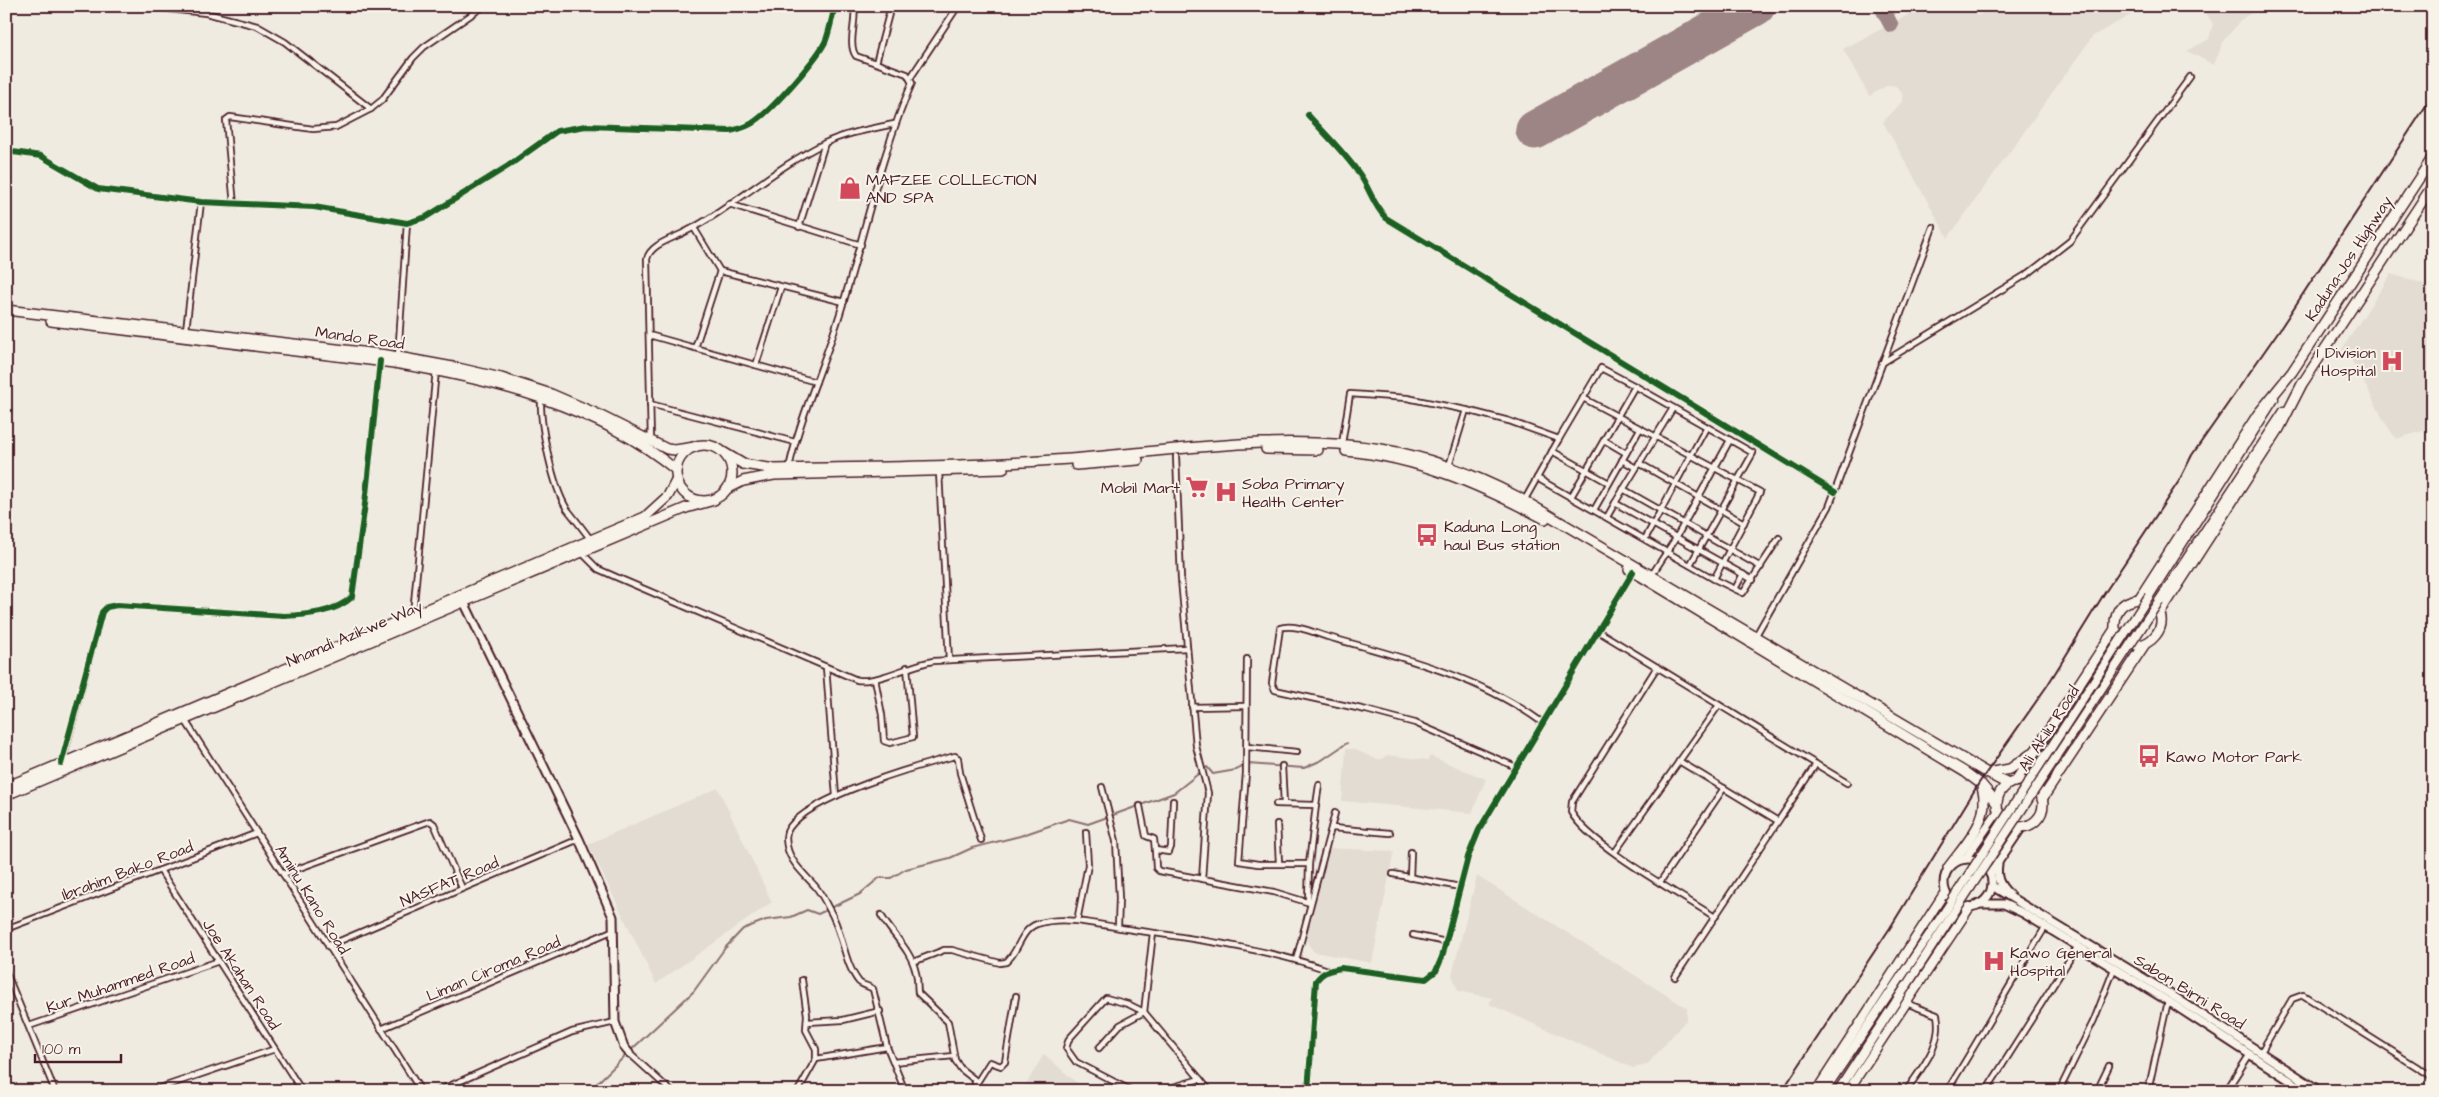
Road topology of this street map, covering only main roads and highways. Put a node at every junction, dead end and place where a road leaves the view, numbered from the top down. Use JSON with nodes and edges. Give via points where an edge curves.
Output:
{"nodes":[{"id":1,"x":2433,"y":156,"type":"edge"},
{"id":2,"x":2433,"y":186,"type":"edge"},
{"id":3,"x":6,"y":310,"type":"edge"},
{"id":4,"x":6,"y":316,"type":"edge"},
{"id":5,"x":2290,"y":374,"type":"junction"},
{"id":6,"x":2304,"y":382,"type":"junction"},
{"id":7,"x":695,"y":447,"type":"junction"},
{"id":8,"x":722,"y":452,"type":"junction"},
{"id":9,"x":677,"y":475,"type":"junction"},
{"id":10,"x":728,"y":488,"type":"junction"},
{"id":11,"x":714,"y":500,"type":"junction"},
{"id":12,"x":2139,"y":598,"type":"junction"},
{"id":13,"x":2160,"y":614,"type":"junction"},
{"id":14,"x":2115,"y":629,"type":"junction"},
{"id":15,"x":2145,"y":644,"type":"junction"},
{"id":16,"x":2038,"y":749,"type":"junction"},
{"id":17,"x":1986,"y":773,"type":"junction"},
{"id":18,"x":2012,"y":783,"type":"junction"},
{"id":19,"x":22,"y":784,"type":"junction"},
{"id":20,"x":1981,"y":784,"type":"junction"},
{"id":21,"x":6,"y":787,"type":"edge"},
{"id":22,"x":6,"y":795,"type":"edge"},
{"id":23,"x":2042,"y":799,"type":"junction"},
{"id":24,"x":1997,"y":807,"type":"junction"},
{"id":25,"x":1948,"y":868,"type":"road end"},
{"id":26,"x":1945,"y":892,"type":"road end"},
{"id":27,"x":1970,"y":907,"type":"road end"},
{"id":28,"x":1950,"y":912,"type":"junction"},
{"id":29,"x":1816,"y":1091,"type":"edge"},
{"id":30,"x":1824,"y":1091,"type":"edge"},
{"id":31,"x":1838,"y":1091,"type":"edge"},
{"id":32,"x":1848,"y":1091,"type":"edge"}],
"edges":[{"from":1,"to":5,"type":"highway","name":"Kaduna-Jos Highway"},
{"from":2,"to":6,"type":"highway","name":"Kaduna-Jos Highway"},
{"from":3,"to":7,"type":"highway","name":"Mando Road","via":[[398,356],[527,386],[575,404],[651,442],[674,450]]},
{"from":4,"to":9,"type":"highway","name":"Mando Road","via":[[436,370],[503,387],[586,417],[650,449]]},
{"from":5,"to":6,"type":"highway"},
{"from":5,"to":12,"type":"highway","name":"Kaduna-Jos Highway","via":[[2258,414]]},
{"from":5,"to":28,"type":"main road","name":"Ali Akilu Road","bridge":true},
{"from":6,"to":13,"type":"highway","name":"Kaduna-Jos Highway","via":[[2279,429]]},
{"from":6,"to":28,"type":"main road","name":"Ali Akilu Road","bridge":true},
{"from":7,"to":8,"type":"highway","via":[[714,447]]},
{"from":7,"to":9,"type":"highway","via":[[679,460]]},
{"from":8,"to":10,"type":"highway","via":[[732,469]]},
{"from":8,"to":17,"type":"highway","via":[[736,462],[752,467],[789,468],[1005,463],[1264,444],[1342,445],[1396,452],[1449,466],[1493,484]]},
{"from":9,"to":11,"type":"highway","via":[[686,495],[695,500]]},
{"from":9,"to":19,"type":"highway","name":"Nnamdi Azikwe Way","via":[[668,496],[654,511]]},
{"from":10,"to":11,"type":"highway"},
{"from":10,"to":20,"type":"highway","via":[[742,481],[768,476],[1090,464],[1259,449],[1351,452],[1424,466],[1505,498],[1578,537]]},
{"from":11,"to":19,"type":"highway","name":"Nnamdi Azikwe Way","via":[[691,506],[185,720]]},
{"from":12,"to":13,"type":"highway","via":[[2155,606]]},
{"from":12,"to":14,"type":"highway","via":[[2122,604],[2114,620]]},
{"from":13,"to":15,"type":"highway","via":[[2158,634]]},
{"from":14,"to":15,"type":"highway","via":[[2127,642]]},
{"from":14,"to":16,"type":"highway"},
{"from":15,"to":23,"type":"highway"},
{"from":16,"to":17,"type":"highway","via":[[2010,769]]},
{"from":16,"to":18,"type":"highway"},
{"from":17,"to":18,"type":"highway"},
{"from":18,"to":23,"type":"highway","via":[[2032,785]]},
{"from":18,"to":24,"type":"highway","via":[[2002,789]]},
{"from":19,"to":21,"type":"highway","name":"Nnamdi Azikwe Way"},
{"from":19,"to":22,"type":"highway","name":"Nnamdi Azikwe Way"},
{"from":20,"to":24,"type":"highway"},
{"from":20,"to":25,"type":"highway","via":[[1985,811]]},
{"from":23,"to":24,"type":"highway","via":[[2039,818],[2022,827],[2006,823]]},
{"from":26,"to":29,"type":"main road"},
{"from":27,"to":32,"type":"main road"},
{"from":28,"to":30,"type":"main road","name":"Ali Akilu Road"},
{"from":28,"to":31,"type":"main road","name":"Ali Akilu Road"}]}
